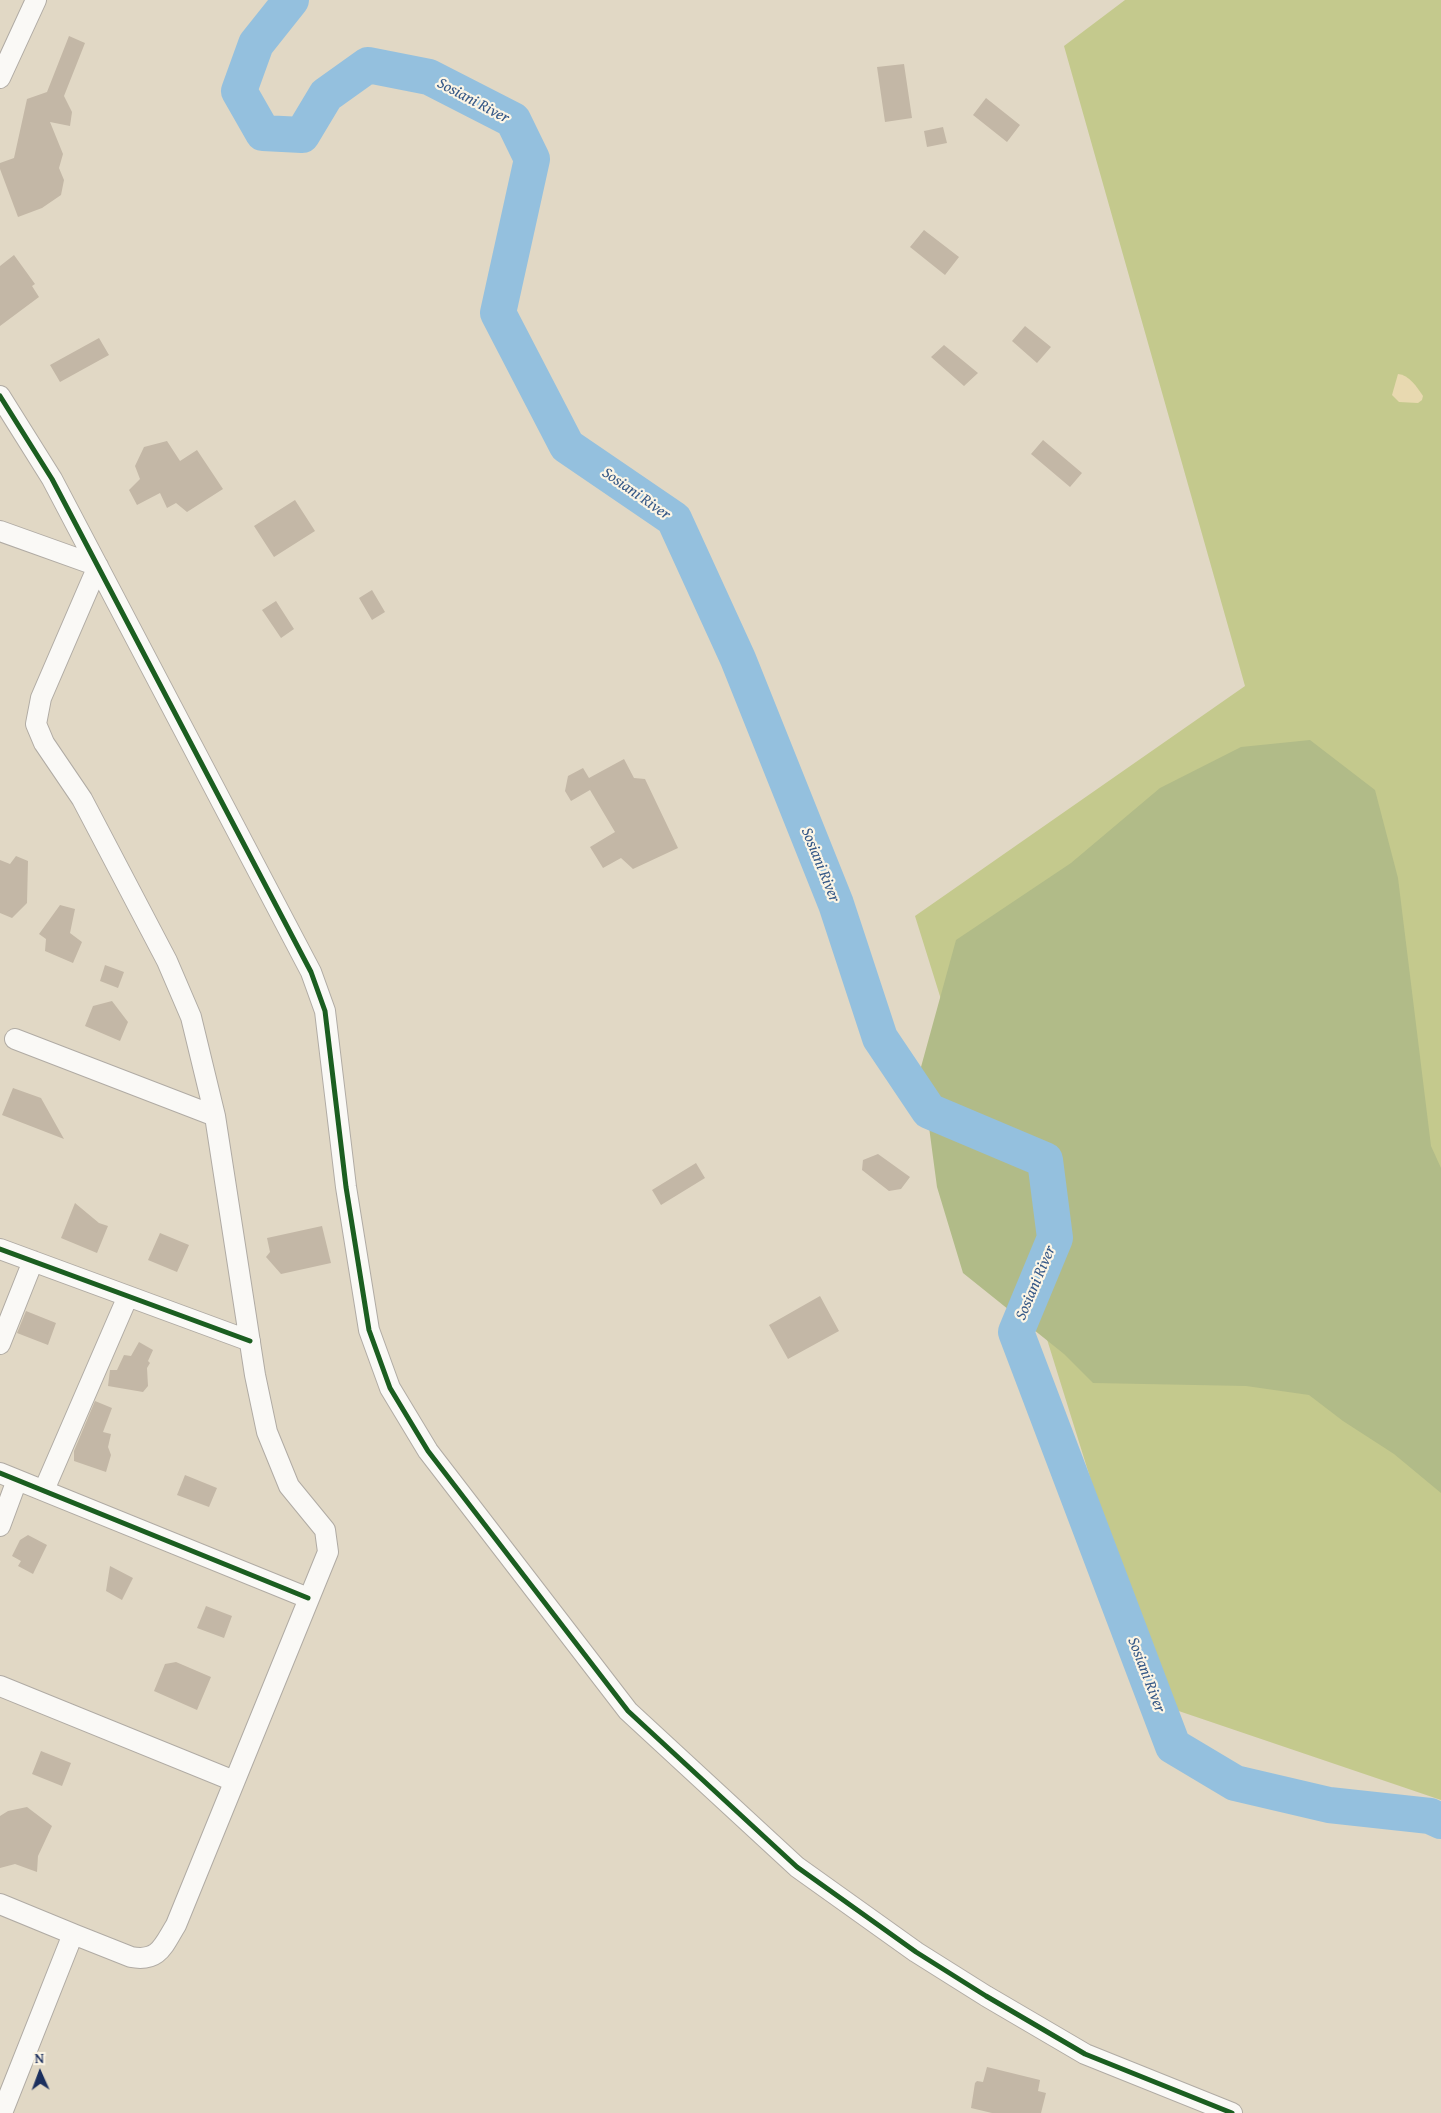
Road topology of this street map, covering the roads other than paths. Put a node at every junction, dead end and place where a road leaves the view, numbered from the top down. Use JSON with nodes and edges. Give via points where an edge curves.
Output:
{"nodes":[{"id":1,"x":36,"y":0,"type":"edge"},
{"id":2,"x":0,"y":78,"type":"edge"},
{"id":3,"x":0,"y":396,"type":"edge"},
{"id":4,"x":0,"y":532,"type":"edge"},
{"id":5,"x":98,"y":566,"type":"junction"},
{"id":6,"x":15,"y":1039,"type":"dead end"},
{"id":7,"x":215,"y":1116,"type":"junction"},
{"id":8,"x":0,"y":1249,"type":"edge"},
{"id":9,"x":32,"y":1261,"type":"junction"},
{"id":10,"x":128,"y":1296,"type":"junction"},
{"id":11,"x":250,"y":1340,"type":"junction"},
{"id":12,"x":0,"y":1344,"type":"edge"},
{"id":13,"x":9,"y":1476,"type":"edge"},
{"id":14,"x":44,"y":1490,"type":"junction"},
{"id":15,"x":0,"y":1526,"type":"edge"},
{"id":16,"x":308,"y":1598,"type":"junction"},
{"id":17,"x":0,"y":1686,"type":"edge"},
{"id":18,"x":234,"y":1782,"type":"junction"},
{"id":19,"x":0,"y":1904,"type":"edge"},
{"id":20,"x":73,"y":1934,"type":"junction"},
{"id":21,"x":2,"y":2108,"type":"edge"},
{"id":22,"x":1232,"y":2113,"type":"edge"}],
"edges":[{"from":1,"to":2,"type":"street"},
{"from":3,"to":5,"type":"street","via":[[52,479]]},
{"from":4,"to":5,"type":"street"},
{"from":5,"to":7,"type":"street","via":[[41,698],[36,724],[44,743],[82,799],[167,961],[191,1017]]},
{"from":5,"to":22,"type":"street","via":[[313,980],[325,1011],[346,1187],[369,1330],[390,1388],[428,1451],[628,1711],[796,1867],[916,1952],[1086,2054]]},
{"from":6,"to":7,"type":"street"},
{"from":7,"to":11,"type":"street"},
{"from":8,"to":9,"type":"street"},
{"from":9,"to":10,"type":"street"},
{"from":9,"to":12,"type":"street"},
{"from":10,"to":11,"type":"street"},
{"from":10,"to":14,"type":"street"},
{"from":11,"to":16,"type":"street","via":[[266,1432],[289,1486],[325,1530],[328,1552]]},
{"from":13,"to":14,"type":"street"},
{"from":13,"to":15,"type":"street"},
{"from":14,"to":16,"type":"street"},
{"from":16,"to":18,"type":"street"},
{"from":17,"to":18,"type":"street"},
{"from":18,"to":20,"type":"street","via":[[176,1925],[159,1952],[150,1958],[140,1959]]},
{"from":19,"to":20,"type":"street"},
{"from":20,"to":21,"type":"street"}]}
